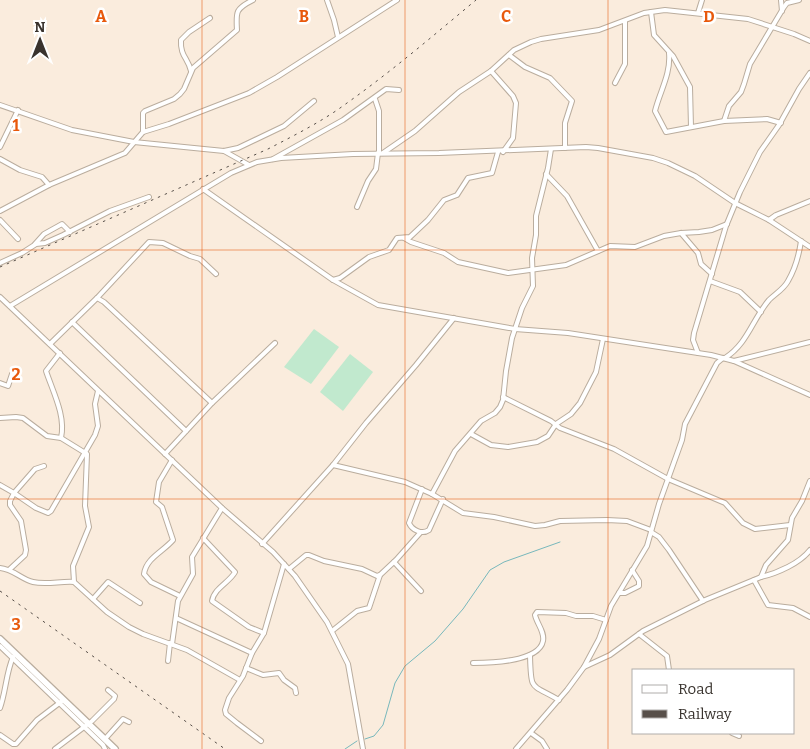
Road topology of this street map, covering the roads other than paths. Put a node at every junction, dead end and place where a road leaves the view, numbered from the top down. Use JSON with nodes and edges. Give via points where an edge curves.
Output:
{"nodes":[{"id":1,"x":253,"y":0,"type":"edge"},
{"id":2,"x":327,"y":0,"type":"edge"},
{"id":3,"x":397,"y":0,"type":"edge"},
{"id":4,"x":702,"y":0,"type":"edge"},
{"id":5,"x":781,"y":0,"type":"edge"},
{"id":6,"x":799,"y":0,"type":"edge"},
{"id":7,"x":782,"y":11,"type":"junction"},
{"id":8,"x":651,"y":12,"type":"junction"},
{"id":9,"x":698,"y":13,"type":"junction"},
{"id":10,"x":210,"y":18,"type":"dead end"},
{"id":11,"x":625,"y":21,"type":"junction"},
{"id":12,"x":771,"y":28,"type":"junction"},
{"id":13,"x":338,"y":37,"type":"junction"},
{"id":14,"x":810,"y":42,"type":"edge"},
{"id":15,"x":669,"y":53,"type":"junction"},
{"id":16,"x":509,"y":55,"type":"junction"},
{"id":17,"x":191,"y":71,"type":"junction"},
{"id":18,"x":491,"y":71,"type":"junction"},
{"id":19,"x":810,"y":73,"type":"edge"},
{"id":20,"x":615,"y":83,"type":"dead end"},
{"id":21,"x":399,"y":90,"type":"dead end"},
{"id":22,"x":375,"y":98,"type":"junction"},
{"id":23,"x":314,"y":101,"type":"dead end"},
{"id":24,"x":0,"y":105,"type":"edge"},
{"id":25,"x":18,"y":110,"type":"junction"},
{"id":26,"x":724,"y":121,"type":"junction"},
{"id":27,"x":780,"y":123,"type":"junction"},
{"id":28,"x":691,"y":127,"type":"junction"},
{"id":29,"x":143,"y":132,"type":"junction"},
{"id":30,"x":134,"y":142,"type":"junction"},
{"id":31,"x":0,"y":147,"type":"edge"},
{"id":32,"x":565,"y":148,"type":"junction"},
{"id":33,"x":551,"y":149,"type":"junction"},
{"id":34,"x":224,"y":151,"type":"junction"},
{"id":35,"x":500,"y":152,"type":"junction"},
{"id":36,"x":380,"y":153,"type":"junction"},
{"id":37,"x":273,"y":158,"type":"junction"},
{"id":38,"x":0,"y":159,"type":"edge"},
{"id":39,"x":249,"y":165,"type":"junction"},
{"id":40,"x":546,"y":174,"type":"junction"},
{"id":41,"x":49,"y":186,"type":"junction"},
{"id":42,"x":203,"y":189,"type":"junction"},
{"id":43,"x":149,"y":197,"type":"dead end"},
{"id":44,"x":810,"y":201,"type":"edge"},
{"id":45,"x":735,"y":203,"type":"junction"},
{"id":46,"x":357,"y":207,"type":"dead end"},
{"id":47,"x":0,"y":211,"type":"edge"},
{"id":48,"x":0,"y":220,"type":"edge"},
{"id":49,"x":769,"y":220,"type":"junction"},
{"id":50,"x":727,"y":224,"type":"junction"},
{"id":51,"x":70,"y":232,"type":"junction"},
{"id":52,"x":681,"y":233,"type":"junction"},
{"id":53,"x":404,"y":238,"type":"junction"},
{"id":54,"x":18,"y":239,"type":"dead end"},
{"id":55,"x":801,"y":241,"type":"junction"},
{"id":56,"x":34,"y":246,"type":"junction"},
{"id":57,"x":810,"y":247,"type":"edge"},
{"id":58,"x":598,"y":251,"type":"junction"},
{"id":59,"x":0,"y":263,"type":"edge"},
{"id":60,"x":532,"y":269,"type":"junction"},
{"id":61,"x":216,"y":274,"type":"dead end"},
{"id":62,"x":712,"y":274,"type":"junction"},
{"id":63,"x":333,"y":280,"type":"junction"},
{"id":64,"x":710,"y":281,"type":"junction"},
{"id":65,"x":1,"y":298,"type":"edge"},
{"id":66,"x":97,"y":298,"type":"junction"},
{"id":67,"x":0,"y":306,"type":"edge"},
{"id":68,"x":10,"y":306,"type":"junction"},
{"id":69,"x":761,"y":312,"type":"junction"},
{"id":70,"x":454,"y":318,"type":"junction"},
{"id":71,"x":72,"y":322,"type":"junction"},
{"id":72,"x":515,"y":329,"type":"junction"},
{"id":73,"x":603,"y":339,"type":"junction"},
{"id":74,"x":810,"y":342,"type":"edge"},
{"id":75,"x":275,"y":343,"type":"dead end"},
{"id":76,"x":50,"y":344,"type":"junction"},
{"id":77,"x":60,"y":353,"type":"junction"},
{"id":78,"x":698,"y":353,"type":"junction"},
{"id":79,"x":714,"y":356,"type":"junction"},
{"id":80,"x":724,"y":358,"type":"junction"},
{"id":81,"x":734,"y":361,"type":"junction"},
{"id":82,"x":718,"y":364,"type":"junction"},
{"id":83,"x":12,"y":374,"type":"dead end"},
{"id":84,"x":0,"y":384,"type":"edge"},
{"id":85,"x":98,"y":391,"type":"junction"},
{"id":86,"x":810,"y":395,"type":"edge"},
{"id":87,"x":503,"y":397,"type":"junction"},
{"id":88,"x":212,"y":402,"type":"junction"},
{"id":89,"x":0,"y":418,"type":"edge"},
{"id":90,"x":556,"y":424,"type":"junction"},
{"id":91,"x":186,"y":432,"type":"junction"},
{"id":92,"x":470,"y":434,"type":"junction"},
{"id":93,"x":61,"y":438,"type":"junction"},
{"id":94,"x":86,"y":452,"type":"junction"},
{"id":95,"x":165,"y":454,"type":"junction"},
{"id":96,"x":172,"y":460,"type":"junction"},
{"id":97,"x":333,"y":465,"type":"junction"},
{"id":98,"x":44,"y":466,"type":"dead end"},
{"id":99,"x":668,"y":479,"type":"junction"},
{"id":100,"x":810,"y":482,"type":"edge"},
{"id":101,"x":0,"y":485,"type":"edge"},
{"id":102,"x":422,"y":489,"type":"junction"},
{"id":103,"x":14,"y":493,"type":"junction"},
{"id":104,"x":432,"y":494,"type":"junction"},
{"id":105,"x":443,"y":499,"type":"junction"},
{"id":106,"x":222,"y":508,"type":"junction"},
{"id":107,"x":790,"y":525,"type":"junction"},
{"id":108,"x":651,"y":531,"type":"junction"},
{"id":109,"x":420,"y":533,"type":"junction"},
{"id":110,"x":203,"y":538,"type":"junction"},
{"id":111,"x":262,"y":544,"type":"junction"},
{"id":112,"x":810,"y":550,"type":"edge"},
{"id":113,"x":394,"y":562,"type":"junction"},
{"id":114,"x":284,"y":564,"type":"junction"},
{"id":115,"x":0,"y":568,"type":"edge"},
{"id":116,"x":10,"y":569,"type":"junction"},
{"id":117,"x":289,"y":569,"type":"junction"},
{"id":118,"x":632,"y":570,"type":"junction"},
{"id":119,"x":380,"y":575,"type":"junction"},
{"id":120,"x":761,"y":577,"type":"junction"},
{"id":121,"x":754,"y":580,"type":"junction"},
{"id":122,"x":74,"y":582,"type":"junction"},
{"id":123,"x":421,"y":591,"type":"dead end"},
{"id":124,"x":619,"y":593,"type":"junction"},
{"id":125,"x":180,"y":596,"type":"junction"},
{"id":126,"x":93,"y":599,"type":"junction"},
{"id":127,"x":703,"y":601,"type":"junction"},
{"id":128,"x":140,"y":603,"type":"dead end"},
{"id":129,"x":810,"y":617,"type":"edge"},
{"id":130,"x":176,"y":618,"type":"junction"},
{"id":131,"x":606,"y":620,"type":"junction"},
{"id":132,"x":332,"y":631,"type":"junction"},
{"id":133,"x":264,"y":633,"type":"junction"},
{"id":134,"x":639,"y":634,"type":"junction"},
{"id":135,"x":0,"y":639,"type":"edge"},
{"id":136,"x":171,"y":644,"type":"junction"},
{"id":137,"x":0,"y":646,"type":"edge"},
{"id":138,"x":252,"y":653,"type":"junction"},
{"id":139,"x":14,"y":655,"type":"junction"},
{"id":140,"x":530,"y":655,"type":"junction"},
{"id":141,"x":168,"y":661,"type":"dead end"},
{"id":142,"x":473,"y":663,"type":"dead end"},
{"id":143,"x":584,"y":667,"type":"junction"},
{"id":144,"x":246,"y":668,"type":"junction"},
{"id":145,"x":669,"y":669,"type":"edge"},
{"id":146,"x":240,"y":680,"type":"junction"},
{"id":147,"x":108,"y":690,"type":"dead end"},
{"id":148,"x":296,"y":693,"type":"dead end"},
{"id":149,"x":560,"y":700,"type":"junction"},
{"id":150,"x":62,"y":701,"type":"junction"},
{"id":151,"x":0,"y":708,"type":"edge"},
{"id":152,"x":129,"y":722,"type":"dead end"},
{"id":153,"x":86,"y":725,"type":"junction"},
{"id":154,"x":531,"y":733,"type":"junction"},
{"id":155,"x":734,"y":734,"type":"edge"},
{"id":156,"x":0,"y":735,"type":"edge"},
{"id":157,"x":738,"y":736,"type":"dead end"},
{"id":158,"x":261,"y":741,"type":"dead end"},
{"id":159,"x":105,"y":744,"type":"edge"},
{"id":160,"x":55,"y":749,"type":"edge"},
{"id":161,"x":99,"y":749,"type":"edge"},
{"id":162,"x":115,"y":749,"type":"edge"},
{"id":163,"x":363,"y":749,"type":"edge"},
{"id":164,"x":516,"y":749,"type":"edge"},
{"id":165,"x":547,"y":749,"type":"edge"}],
"edges":[{"from":1,"to":17,"type":"street","via":[[237,13],[237,30]]},
{"from":2,"to":13,"type":"street"},
{"from":3,"to":13,"type":"street"},
{"from":4,"to":9,"type":"street"},
{"from":5,"to":7,"type":"street"},
{"from":6,"to":7,"type":"street","via":[[787,3]]},
{"from":7,"to":12,"type":"street"},
{"from":8,"to":9,"type":"street"},
{"from":8,"to":11,"type":"street"},
{"from":8,"to":15,"type":"street","via":[[654,35]]},
{"from":9,"to":12,"type":"street","via":[[748,19]]},
{"from":10,"to":17,"type":"street","via":[[181,40],[183,56]]},
{"from":11,"to":16,"type":"street","via":[[599,30],[541,39]]},
{"from":11,"to":20,"type":"street","via":[[625,64]]},
{"from":12,"to":14,"type":"street"},
{"from":12,"to":26,"type":"street","via":[[750,64],[744,84],[729,106]]},
{"from":13,"to":29,"type":"street","via":[[249,92]]},
{"from":15,"to":28,"type":"street","via":[[690,87]]},
{"from":15,"to":28,"type":"street","via":[[669,70],[655,113],[668,132]]},
{"from":16,"to":18,"type":"street"},
{"from":16,"to":32,"type":"street","via":[[525,67],[550,78],[572,101],[566,119]]},
{"from":17,"to":29,"type":"street","via":[[180,94],[143,113]]},
{"from":18,"to":35,"type":"street","via":[[516,103],[513,138]]},
{"from":18,"to":36,"type":"street","via":[[460,92],[415,131]]},
{"from":19,"to":27,"type":"street"},
{"from":21,"to":22,"type":"street","via":[[386,89]]},
{"from":22,"to":36,"type":"street","via":[[379,111]]},
{"from":22,"to":37,"type":"street","via":[[343,120]]},
{"from":23,"to":34,"type":"street","via":[[284,126],[238,148]]},
{"from":24,"to":25,"type":"street"},
{"from":25,"to":30,"type":"street","via":[[72,130]]},
{"from":25,"to":31,"type":"street"},
{"from":26,"to":27,"type":"street","via":[[768,119]]},
{"from":26,"to":28,"type":"street"},
{"from":27,"to":45,"type":"street","via":[[757,157]]},
{"from":29,"to":30,"type":"street"},
{"from":30,"to":34,"type":"street"},
{"from":30,"to":41,"type":"street","via":[[125,153]]},
{"from":32,"to":33,"type":"street"},
{"from":32,"to":45,"type":"street","via":[[598,148],[653,158],[695,176]]},
{"from":33,"to":35,"type":"street"},
{"from":33,"to":40,"type":"street"},
{"from":34,"to":39,"type":"street"},
{"from":35,"to":36,"type":"street"},
{"from":35,"to":53,"type":"street","via":[[492,173],[468,178],[457,195],[444,200],[428,220],[410,237]]},
{"from":36,"to":37,"type":"street"},
{"from":36,"to":46,"type":"street","via":[[376,169]]},
{"from":37,"to":39,"type":"street"},
{"from":38,"to":41,"type":"street","via":[[42,177]]},
{"from":39,"to":42,"type":"street"},
{"from":40,"to":58,"type":"street","via":[[567,196]]},
{"from":40,"to":60,"type":"street","via":[[536,216]]},
{"from":41,"to":47,"type":"street"},
{"from":42,"to":63,"type":"street"},
{"from":42,"to":68,"type":"street"},
{"from":43,"to":51,"type":"street"},
{"from":44,"to":49,"type":"street"},
{"from":45,"to":49,"type":"street"},
{"from":45,"to":50,"type":"street"},
{"from":48,"to":54,"type":"street"},
{"from":49,"to":55,"type":"street"},
{"from":50,"to":52,"type":"street","via":[[712,230]]},
{"from":50,"to":62,"type":"street"},
{"from":51,"to":56,"type":"street"},
{"from":51,"to":56,"type":"street","via":[[62,224],[43,235]]},
{"from":52,"to":58,"type":"street","via":[[635,247],[614,245]]},
{"from":52,"to":62,"type":"street","via":[[698,253],[701,264]]},
{"from":53,"to":60,"type":"street","via":[[454,260],[503,273]]},
{"from":53,"to":63,"type":"street","via":[[397,238],[388,250],[366,258]]},
{"from":55,"to":57,"type":"street"},
{"from":55,"to":69,"type":"street","via":[[788,282]]},
{"from":56,"to":59,"type":"street"},
{"from":58,"to":60,"type":"street","via":[[566,265]]},
{"from":60,"to":72,"type":"street","via":[[532,286]]},
{"from":61,"to":66,"type":"street","via":[[200,258],[162,243],[148,242]]},
{"from":62,"to":64,"type":"street"},
{"from":63,"to":70,"type":"street","via":[[378,305]]},
{"from":64,"to":69,"type":"street","via":[[736,290]]},
{"from":64,"to":78,"type":"street","via":[[694,333]]},
{"from":65,"to":67,"type":"street"},
{"from":65,"to":68,"type":"street"},
{"from":66,"to":71,"type":"street"},
{"from":66,"to":88,"type":"street"},
{"from":68,"to":76,"type":"street"},
{"from":69,"to":80,"type":"street","via":[[746,338]]},
{"from":70,"to":72,"type":"street"},
{"from":70,"to":97,"type":"street"},
{"from":71,"to":76,"type":"street"},
{"from":71,"to":91,"type":"street"},
{"from":72,"to":73,"type":"street"},
{"from":72,"to":87,"type":"street"},
{"from":73,"to":78,"type":"street"},
{"from":73,"to":90,"type":"street","via":[[592,382],[576,408]]},
{"from":74,"to":81,"type":"street"},
{"from":75,"to":88,"type":"street"},
{"from":76,"to":77,"type":"street"},
{"from":77,"to":85,"type":"street"},
{"from":77,"to":93,"type":"street","via":[[46,371],[61,413]]},
{"from":78,"to":79,"type":"street"},
{"from":79,"to":80,"type":"street"},
{"from":79,"to":82,"type":"street"},
{"from":80,"to":81,"type":"street"},
{"from":80,"to":82,"type":"street"},
{"from":81,"to":86,"type":"street"},
{"from":82,"to":99,"type":"street","via":[[685,424]]},
{"from":83,"to":84,"type":"street","via":[[8,386]]},
{"from":85,"to":94,"type":"street","via":[[95,408],[97,431]]},
{"from":85,"to":95,"type":"street"},
{"from":87,"to":90,"type":"street"},
{"from":87,"to":92,"type":"street","via":[[500,407]]},
{"from":88,"to":91,"type":"street"},
{"from":89,"to":93,"type":"street","via":[[20,417],[47,436]]},
{"from":90,"to":92,"type":"street","via":[[550,435],[516,446],[493,445]]},
{"from":90,"to":99,"type":"street","via":[[614,449]]},
{"from":91,"to":95,"type":"street"},
{"from":92,"to":104,"type":"street","via":[[455,451]]},
{"from":93,"to":94,"type":"street"},
{"from":94,"to":103,"type":"street","via":[[51,511],[41,511]]},
{"from":94,"to":122,"type":"street","via":[[85,510],[89,527],[73,566]]},
{"from":95,"to":96,"type":"street"},
{"from":96,"to":106,"type":"street"},
{"from":96,"to":125,"type":"street","via":[[159,482],[156,502],[162,508],[173,540],[155,555],[144,574],[151,582]]},
{"from":97,"to":102,"type":"street","via":[[385,476]]},
{"from":97,"to":111,"type":"street"},
{"from":98,"to":103,"type":"street","via":[[35,469]]},
{"from":99,"to":107,"type":"street","via":[[725,503],[743,523],[754,529]]},
{"from":99,"to":108,"type":"street"},
{"from":100,"to":107,"type":"street"},
{"from":101,"to":103,"type":"street"},
{"from":102,"to":104,"type":"street"},
{"from":102,"to":109,"type":"street","via":[[409,523]]},
{"from":103,"to":116,"type":"street","via":[[10,504],[22,521],[26,550]]},
{"from":104,"to":105,"type":"street"},
{"from":105,"to":108,"type":"street","via":[[463,512],[535,526],[560,521],[607,520],[627,521]]},
{"from":105,"to":109,"type":"street","via":[[429,530]]},
{"from":106,"to":110,"type":"street"},
{"from":106,"to":111,"type":"street"},
{"from":107,"to":120,"type":"street","via":[[788,540],[766,565]]},
{"from":108,"to":118,"type":"street"},
{"from":108,"to":127,"type":"street","via":[[669,550]]},
{"from":109,"to":113,"type":"street"},
{"from":110,"to":125,"type":"street","via":[[192,557],[190,580]]},
{"from":110,"to":133,"type":"street","via":[[236,572],[212,601],[249,627]]},
{"from":111,"to":114,"type":"street"},
{"from":112,"to":120,"type":"street","via":[[802,559]]},
{"from":113,"to":119,"type":"street"},
{"from":113,"to":123,"type":"street"},
{"from":114,"to":117,"type":"street"},
{"from":114,"to":133,"type":"street"},
{"from":115,"to":116,"type":"street"},
{"from":116,"to":122,"type":"street","via":[[36,583]]},
{"from":117,"to":119,"type":"street","via":[[309,555]]},
{"from":117,"to":132,"type":"street"},
{"from":118,"to":124,"type":"street"},
{"from":118,"to":124,"type":"street","via":[[639,586],[630,592]]},
{"from":119,"to":132,"type":"street","via":[[369,608],[357,611]]},
{"from":120,"to":121,"type":"street"},
{"from":121,"to":127,"type":"street"},
{"from":121,"to":129,"type":"street","via":[[768,605],[793,608]]},
{"from":122,"to":126,"type":"street"},
{"from":124,"to":131,"type":"street"},
{"from":125,"to":130,"type":"street"},
{"from":126,"to":128,"type":"street","via":[[108,582]]},
{"from":126,"to":136,"type":"street","via":[[129,627]]},
{"from":127,"to":134,"type":"street"},
{"from":130,"to":136,"type":"street"},
{"from":130,"to":138,"type":"street"},
{"from":131,"to":140,"type":"street","via":[[569,613],[537,612],[535,615],[543,640]]},
{"from":131,"to":143,"type":"street"},
{"from":132,"to":163,"type":"street","via":[[350,672]]},
{"from":133,"to":138,"type":"street"},
{"from":134,"to":143,"type":"street"},
{"from":134,"to":145,"type":"street","via":[[667,656]]},
{"from":135,"to":139,"type":"main road"},
{"from":136,"to":141,"type":"street"},
{"from":136,"to":146,"type":"street"},
{"from":137,"to":139,"type":"street"},
{"from":138,"to":144,"type":"street"},
{"from":139,"to":150,"type":"main road"},
{"from":139,"to":151,"type":"street","via":[[8,666]]},
{"from":140,"to":142,"type":"street","via":[[502,662]]},
{"from":140,"to":149,"type":"street","via":[[532,683]]},
{"from":143,"to":149,"type":"street"},
{"from":144,"to":146,"type":"street"},
{"from":144,"to":148,"type":"street","via":[[264,675],[279,673]]},
{"from":146,"to":158,"type":"street","via":[[225,712]]},
{"from":147,"to":153,"type":"street","via":[[114,699]]},
{"from":149,"to":154,"type":"street"},
{"from":150,"to":153,"type":"main road"},
{"from":150,"to":156,"type":"street","via":[[37,720],[16,744]]},
{"from":152,"to":159,"type":"street","via":[[123,719]]},
{"from":153,"to":159,"type":"main road"},
{"from":153,"to":160,"type":"street"},
{"from":154,"to":164,"type":"street"},
{"from":154,"to":165,"type":"street"},
{"from":155,"to":157,"type":"street"},
{"from":159,"to":161,"type":"street"},
{"from":159,"to":162,"type":"main road"}]}
